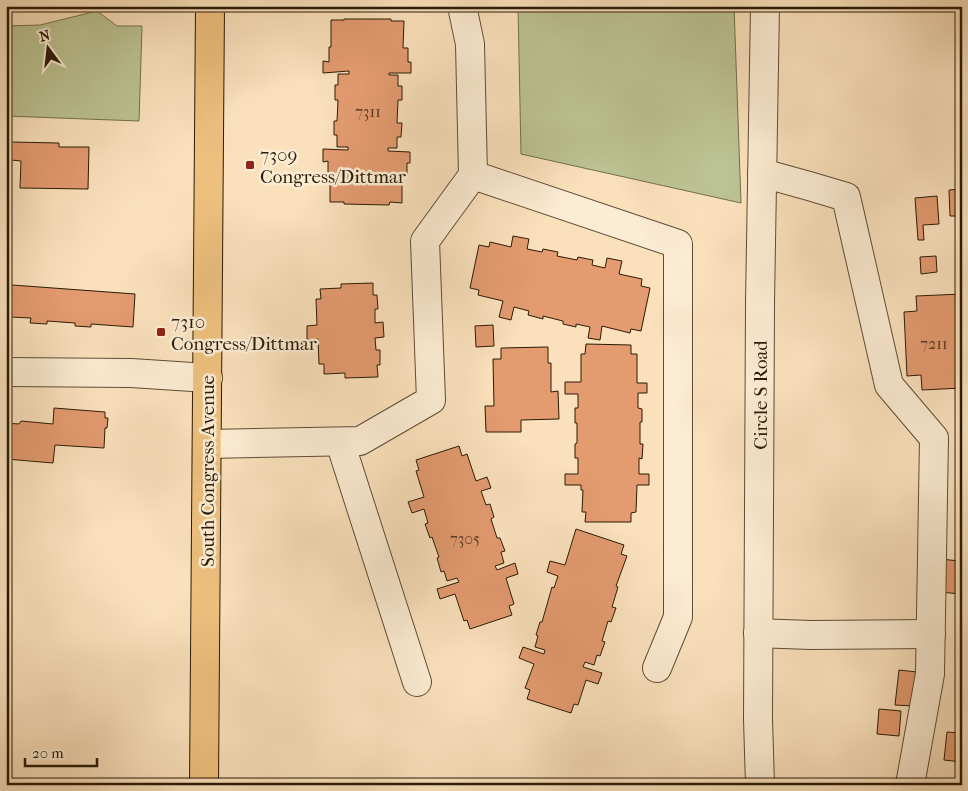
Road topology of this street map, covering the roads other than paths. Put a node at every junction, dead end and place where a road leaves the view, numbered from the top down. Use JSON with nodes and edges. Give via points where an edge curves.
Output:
{"nodes":[{"id":1,"x":210,"y":6,"type":"edge"},
{"id":2,"x":462,"y":6,"type":"edge"},
{"id":3,"x":765,"y":6,"type":"edge"},
{"id":4,"x":762,"y":173,"type":"junction"},
{"id":5,"x":473,"y":175,"type":"junction"},
{"id":6,"x":6,"y":372,"type":"edge"},
{"id":7,"x":208,"y":378,"type":"junction"},
{"id":8,"x":340,"y":442,"type":"junction"},
{"id":9,"x":208,"y":444,"type":"junction"},
{"id":10,"x":758,"y":633,"type":"junction"},
{"id":11,"x":931,"y":634,"type":"junction"},
{"id":12,"x":656,"y":668,"type":"dead end"},
{"id":13,"x":417,"y":682,"type":"dead end"},
{"id":14,"x":204,"y":785,"type":"edge"},
{"id":15,"x":760,"y":785,"type":"edge"},
{"id":16,"x":910,"y":785,"type":"edge"}],
"edges":[{"from":1,"to":7,"type":"main road","name":"South Congress Avenue"},
{"from":2,"to":5,"type":"street","via":[[470,44]]},
{"from":3,"to":4,"type":"street","name":"Circle S Road"},
{"from":4,"to":10,"type":"street","name":"Circle S Road"},
{"from":4,"to":11,"type":"street","via":[[846,197],[889,385],[934,438]]},
{"from":5,"to":8,"type":"street","via":[[425,242],[431,400],[360,441]]},
{"from":5,"to":12,"type":"street","via":[[678,244],[678,617]]},
{"from":6,"to":7,"type":"street","via":[[131,373]]},
{"from":7,"to":9,"type":"main road","name":"South Congress Avenue"},
{"from":8,"to":9,"type":"street"},
{"from":8,"to":13,"type":"street"},
{"from":9,"to":14,"type":"main road","name":"South Congress Avenue"},
{"from":10,"to":11,"type":"street"},
{"from":10,"to":15,"type":"street","name":"Circle S Road"},
{"from":11,"to":16,"type":"street","via":[[930,674]]}]}
